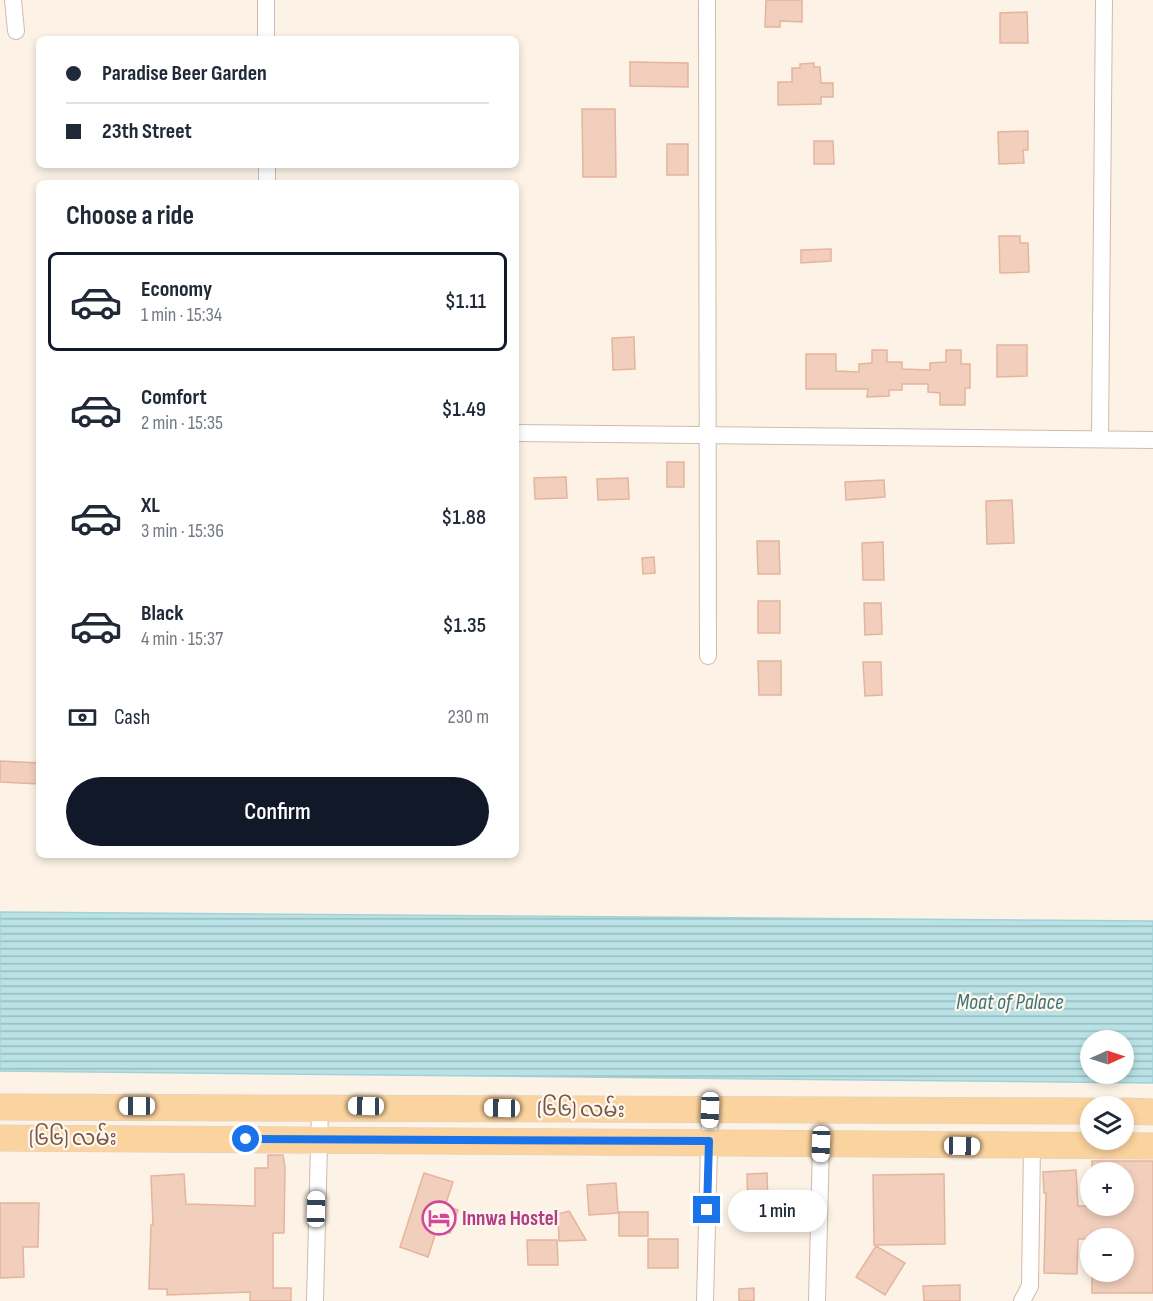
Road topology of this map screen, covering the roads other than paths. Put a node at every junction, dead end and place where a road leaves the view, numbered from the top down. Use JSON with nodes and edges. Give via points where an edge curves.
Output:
{"nodes":[{"id":1,"x":13,"y":0,"type":"edge"},
{"id":2,"x":266,"y":0,"type":"edge"},
{"id":3,"x":707,"y":0,"type":"edge"},
{"id":4,"x":1104,"y":0,"type":"edge"},
{"id":5,"x":16,"y":31,"type":"dead end"},
{"id":6,"x":266,"y":36,"type":"edge"},
{"id":7,"x":519,"y":433,"type":"edge"},
{"id":8,"x":709,"y":435,"type":"junction"},
{"id":9,"x":1100,"y":439,"type":"junction"},
{"id":10,"x":1153,"y":440,"type":"edge"},
{"id":11,"x":708,"y":656,"type":"dead end"},
{"id":12,"x":320,"y":1106,"type":"junction"},
{"id":13,"x":0,"y":1107,"type":"edge"},
{"id":14,"x":710,"y":1110,"type":"junction"},
{"id":15,"x":1080,"y":1111,"type":"edge"},
{"id":16,"x":1134,"y":1112,"type":"edge"},
{"id":17,"x":1153,"y":1112,"type":"edge"},
{"id":18,"x":0,"y":1138,"type":"edge"},
{"id":19,"x":318,"y":1140,"type":"junction"},
{"id":20,"x":709,"y":1141,"type":"junction"},
{"id":21,"x":821,"y":1144,"type":"junction"},
{"id":22,"x":1032,"y":1146,"type":"junction"},
{"id":23,"x":1153,"y":1146,"type":"edge"},
{"id":24,"x":315,"y":1301,"type":"edge"},
{"id":25,"x":705,"y":1301,"type":"edge"},
{"id":26,"x":817,"y":1301,"type":"edge"},
{"id":27,"x":1022,"y":1301,"type":"edge"}],
"edges":[{"from":1,"to":5,"type":"street"},
{"from":2,"to":6,"type":"street"},
{"from":3,"to":8,"type":"street"},
{"from":4,"to":9,"type":"street"},
{"from":7,"to":8,"type":"street"},
{"from":8,"to":9,"type":"street"},
{"from":8,"to":11,"type":"street"},
{"from":9,"to":10,"type":"street"},
{"from":12,"to":13,"type":"main road","name":"(၆၆) လမ်း"},
{"from":12,"to":14,"type":"main road","name":"(၆၆) လမ်း"},
{"from":12,"to":19,"type":"street"},
{"from":14,"to":15,"type":"main road","name":"(၆၆) လမ်း"},
{"from":14,"to":20,"type":"street"},
{"from":16,"to":17,"type":"main road"},
{"from":18,"to":19,"type":"main road","name":"(၆၆) လမ်း"},
{"from":19,"to":20,"type":"main road","name":"(၆၆) လမ်း"},
{"from":19,"to":24,"type":"street"},
{"from":20,"to":21,"type":"main road","name":"(၆၆) လမ်း"},
{"from":20,"to":25,"type":"street"},
{"from":21,"to":22,"type":"main road","name":"(၆၆) လမ်း"},
{"from":21,"to":26,"type":"street"},
{"from":22,"to":23,"type":"main road","name":"(၆၆) လမ်း"},
{"from":22,"to":27,"type":"street","via":[[1030,1286]]}]}
